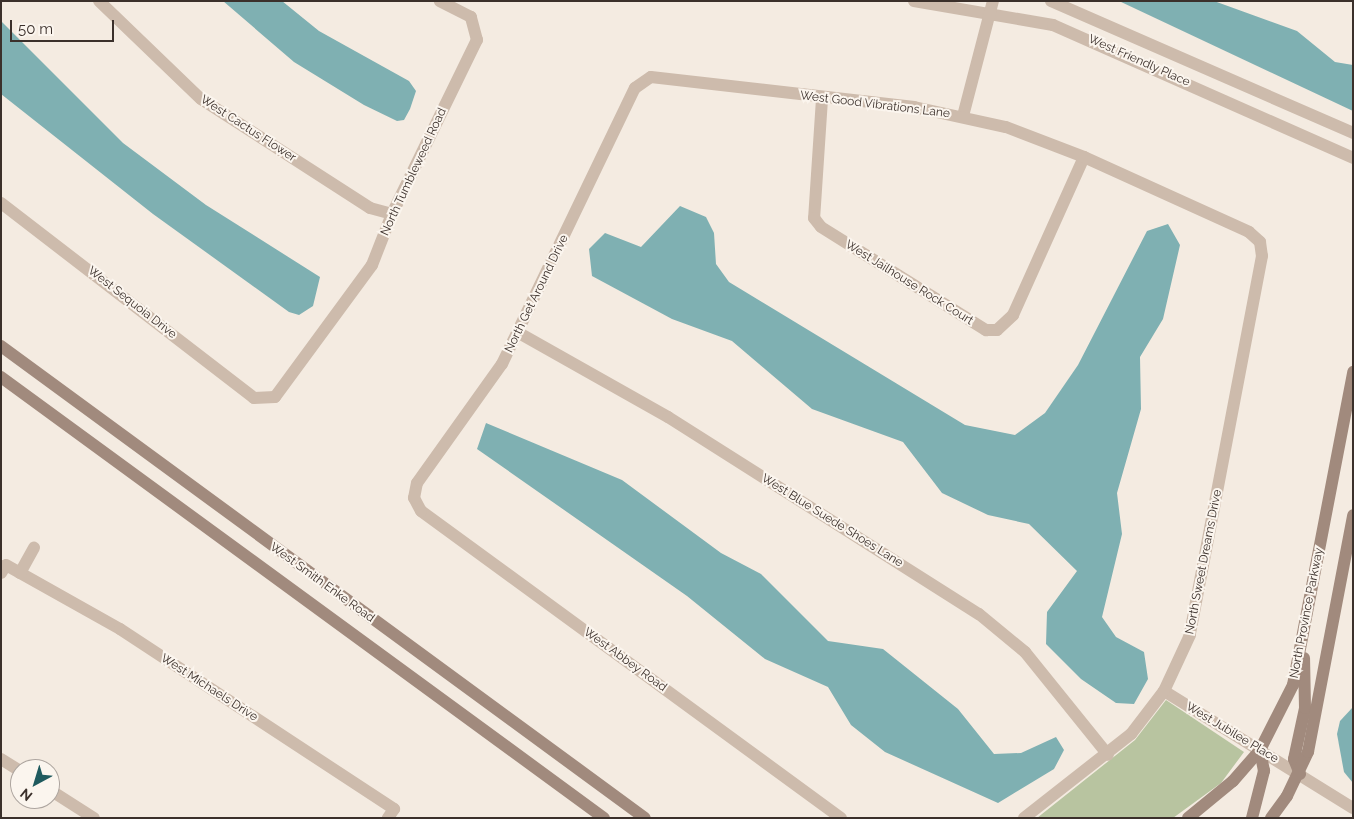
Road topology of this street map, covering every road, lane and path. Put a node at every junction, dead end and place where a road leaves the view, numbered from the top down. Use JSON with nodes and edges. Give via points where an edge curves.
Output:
{"nodes":[{"id":1,"x":99,"y":1,"type":"edge"},
{"id":2,"x":440,"y":1,"type":"edge"},
{"id":3,"x":914,"y":1,"type":"edge"},
{"id":4,"x":1051,"y":1,"type":"edge"},
{"id":5,"x":992,"y":6,"type":"edge"},
{"id":6,"x":644,"y":80,"type":"joint"},
{"id":7,"x":822,"y":98,"type":"junction"},
{"id":8,"x":963,"y":116,"type":"junction"},
{"id":9,"x":1353,"y":133,"type":"edge"},
{"id":10,"x":1084,"y":157,"type":"junction"},
{"id":11,"x":1353,"y":158,"type":"edge"},
{"id":12,"x":1,"y":203,"type":"edge"},
{"id":13,"x":392,"y":214,"type":"junction"},
{"id":14,"x":1260,"y":242,"type":"joint"},
{"id":15,"x":519,"y":333,"type":"junction"},
{"id":16,"x":1,"y":346,"type":"edge"},
{"id":17,"x":1353,"y":372,"type":"edge"},
{"id":18,"x":1,"y":377,"type":"edge"},
{"id":19,"x":264,"y":397,"type":"joint"},
{"id":20,"x":414,"y":498,"type":"joint"},
{"id":21,"x":1353,"y":515,"type":"edge"},
{"id":22,"x":34,"y":548,"type":"dead end"},
{"id":23,"x":4,"y":569,"type":"edge"},
{"id":24,"x":20,"y":573,"type":"junction"},
{"id":25,"x":1303,"y":641,"type":"junction"},
{"id":26,"x":1164,"y":691,"type":"junction"},
{"id":27,"x":1260,"y":750,"type":"junction"},
{"id":28,"x":1108,"y":755,"type":"junction"},
{"id":29,"x":1300,"y":774,"type":"junction"},
{"id":30,"x":60,"y":796,"type":"edge"},
{"id":31,"x":1353,"y":808,"type":"edge"},
{"id":32,"x":391,"y":814,"type":"edge"},
{"id":33,"x":94,"y":818,"type":"edge"},
{"id":34,"x":604,"y":818,"type":"edge"},
{"id":35,"x":645,"y":818,"type":"edge"},
{"id":36,"x":841,"y":818,"type":"edge"},
{"id":37,"x":1024,"y":818,"type":"edge"},
{"id":38,"x":1188,"y":818,"type":"edge"},
{"id":39,"x":1252,"y":818,"type":"edge"},
{"id":40,"x":1270,"y":818,"type":"edge"}],
"edges":[{"from":1,"to":13,"type":"street","name":"West Cactus Flower","via":[[201,99],[370,208]]},
{"from":2,"to":13,"type":"street","name":"North Tumbleweed Road","via":[[471,16],[478,29],[477,40]]},
{"from":3,"to":5,"type":"street","name":"West Friendly Place"},
{"from":4,"to":9,"type":"street","name":"West Friendly Place"},
{"from":5,"to":8,"type":"street"},
{"from":5,"to":11,"type":"street","name":"West Friendly Place","via":[[1082,36]]},
{"from":6,"to":7,"type":"street","name":"West Good Vibrations Lane"},
{"from":6,"to":15,"type":"street","name":"North Get Around Drive","via":[[635,88]]},
{"from":7,"to":8,"type":"street","name":"West Good Vibrations Lane"},
{"from":7,"to":10,"type":"street","name":"West Jailhouse Rock Court","via":[[814,218],[821,227],[986,330],[997,330],[1013,315]]},
{"from":8,"to":10,"type":"street","name":"West Good Vibrations Lane","via":[[1006,127]]},
{"from":10,"to":14,"type":"street","name":"West Good Vibrations Lane","via":[[1249,232]]},
{"from":12,"to":19,"type":"street","name":"West Sequoia Drive","via":[[254,398]]},
{"from":13,"to":19,"type":"street","name":"North Tumbleweed Road","via":[[372,265],[284,388],[275,397]]},
{"from":14,"to":26,"type":"street","name":"North Sweet Dreams Drive","via":[[1262,256],[1196,608],[1190,635]]},
{"from":15,"to":20,"type":"street","name":"North Get Around Drive","via":[[484,391],[417,483]]},
{"from":15,"to":28,"type":"street","name":"West Blue Suede Shoes Lane","via":[[668,417],[979,614],[1025,652]]},
{"from":16,"to":35,"type":"street","name":"West Smith Enke Road"},
{"from":17,"to":25,"type":"street","name":"North Province Parkway"},
{"from":18,"to":34,"type":"street","name":"West Smith Enke Road"},
{"from":20,"to":36,"type":"street","name":"West Abbey Road","via":[[421,511]]},
{"from":21,"to":29,"type":"street","via":[[1315,728]]},
{"from":22,"to":24,"type":"street"},
{"from":23,"to":24,"type":"street","name":"West Michaels Drive"},
{"from":24,"to":32,"type":"street","name":"West Michaels Drive","via":[[120,629]]},
{"from":25,"to":27,"type":"street","name":"North Province Parkway","via":[[1285,708]]},
{"from":25,"to":29,"type":"street","via":[[1305,708],[1294,759]]},
{"from":26,"to":27,"type":"street","name":"West Jubilee Place"},
{"from":26,"to":28,"type":"street","name":"North Sweet Dreams Drive"},
{"from":27,"to":29,"type":"street","name":"West Jubilee Place"},
{"from":27,"to":38,"type":"street","name":"North Province Parkway","via":[[1233,781]]},
{"from":27,"to":39,"type":"street","via":[[1264,771]]},
{"from":28,"to":37,"type":"street","name":"North Sweet Dreams Drive"},
{"from":29,"to":31,"type":"street","name":"West Jubilee Place"},
{"from":29,"to":40,"type":"street"},
{"from":30,"to":33,"type":"street"}]}
